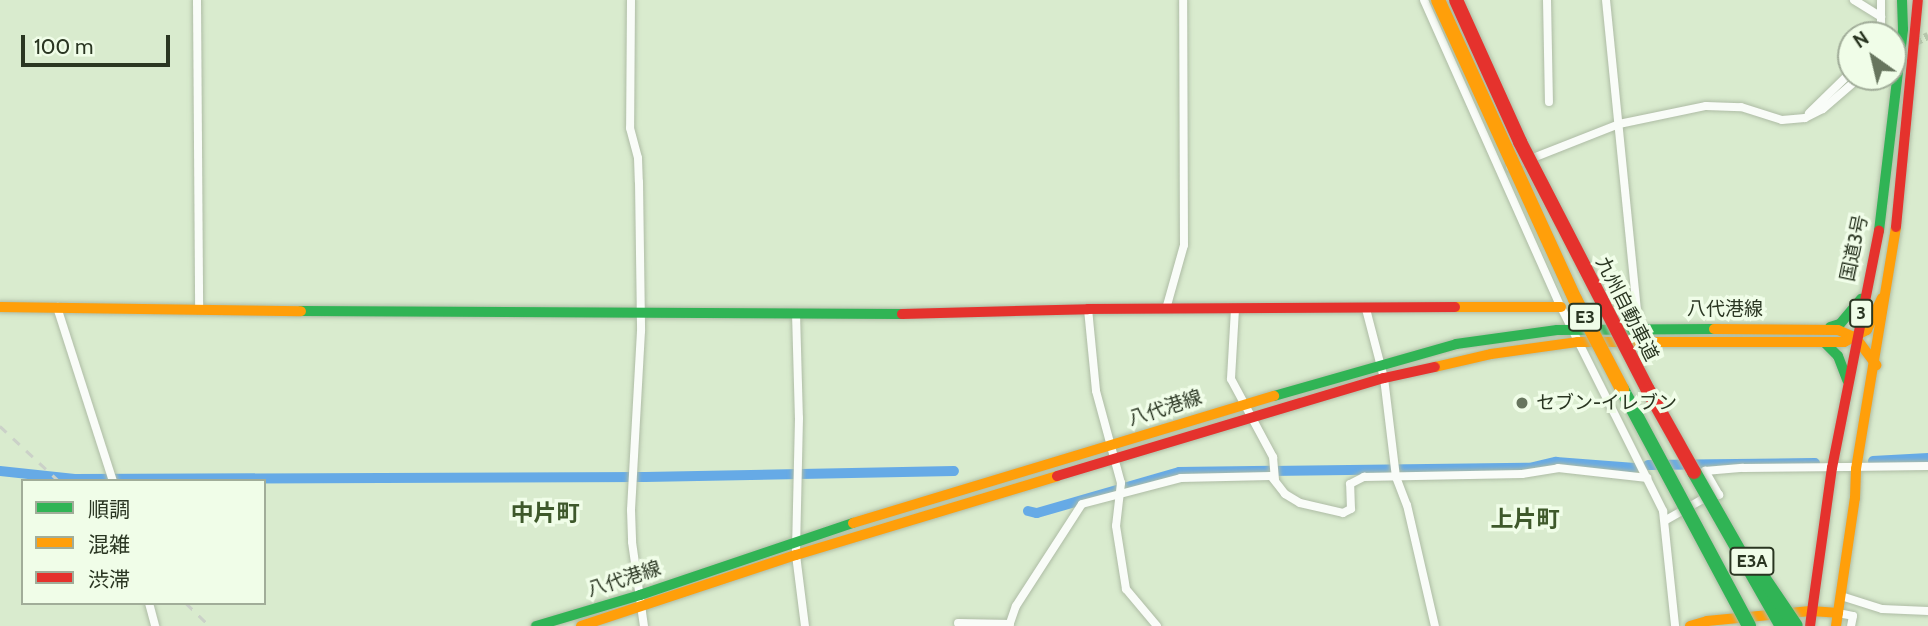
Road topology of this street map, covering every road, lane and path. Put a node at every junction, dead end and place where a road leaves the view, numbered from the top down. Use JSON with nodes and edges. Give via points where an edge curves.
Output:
{"nodes":[{"id":1,"x":197,"y":0,"type":"edge"},
{"id":2,"x":631,"y":0,"type":"edge"},
{"id":3,"x":1183,"y":0,"type":"edge"},
{"id":4,"x":1424,"y":0,"type":"edge"},
{"id":5,"x":1438,"y":0,"type":"edge"},
{"id":6,"x":1456,"y":0,"type":"edge"},
{"id":7,"x":1548,"y":0,"type":"edge"},
{"id":8,"x":1606,"y":0,"type":"edge"},
{"id":9,"x":1854,"y":0,"type":"edge"},
{"id":10,"x":1881,"y":0,"type":"edge"},
{"id":11,"x":1896,"y":0,"type":"edge"},
{"id":12,"x":1902,"y":0,"type":"edge"},
{"id":13,"x":1917,"y":0,"type":"edge"},
{"id":14,"x":1881,"y":16,"type":"junction"},
{"id":15,"x":1881,"y":21,"type":"edge"},
{"id":16,"x":1897,"y":21,"type":"edge"},
{"id":17,"x":1900,"y":21,"type":"edge"},
{"id":18,"x":1837,"y":86,"type":"edge"},
{"id":19,"x":1844,"y":91,"type":"edge"},
{"id":20,"x":1893,"y":91,"type":"edge"},
{"id":21,"x":1549,"y":102,"type":"dead end"},
{"id":22,"x":1805,"y":118,"type":"junction"},
{"id":23,"x":1619,"y":124,"type":"junction"},
{"id":24,"x":1502,"y":171,"type":"junction"},
{"id":25,"x":1886,"y":289,"type":"junction"},
{"id":26,"x":1865,"y":293,"type":"junction"},
{"id":27,"x":0,"y":307,"type":"edge"},
{"id":28,"x":57,"y":307,"type":"junction"},
{"id":29,"x":1561,"y":307,"type":"junction"},
{"id":30,"x":199,"y":309,"type":"junction"},
{"id":31,"x":1088,"y":309,"type":"junction"},
{"id":32,"x":1166,"y":309,"type":"junction"},
{"id":33,"x":1235,"y":309,"type":"junction"},
{"id":34,"x":1366,"y":309,"type":"junction"},
{"id":35,"x":639,"y":312,"type":"junction"},
{"id":36,"x":796,"y":313,"type":"junction"},
{"id":37,"x":1639,"y":329,"type":"junction"},
{"id":38,"x":1575,"y":336,"type":"junction"},
{"id":39,"x":1825,"y":336,"type":"junction"},
{"id":40,"x":1856,"y":338,"type":"junction"},
{"id":41,"x":1876,"y":365,"type":"junction"},
{"id":42,"x":1382,"y":371,"type":"junction"},
{"id":43,"x":1848,"y":386,"type":"junction"},
{"id":44,"x":1244,"y":404,"type":"junction"},
{"id":45,"x":1251,"y":417,"type":"junction"},
{"id":46,"x":1112,"y":452,"type":"junction"},
{"id":47,"x":1928,"y":466,"type":"edge"},
{"id":48,"x":1832,"y":468,"type":"junction"},
{"id":49,"x":1856,"y":469,"type":"junction"},
{"id":50,"x":1396,"y":477,"type":"junction"},
{"id":51,"x":1647,"y":478,"type":"junction"},
{"id":52,"x":112,"y":479,"type":"edge"},
{"id":53,"x":1275,"y":479,"type":"junction"},
{"id":54,"x":1118,"y":494,"type":"junction"},
{"id":55,"x":1707,"y":497,"type":"junction"},
{"id":56,"x":1666,"y":520,"type":"junction"},
{"id":57,"x":1691,"y":522,"type":"junction"},
{"id":58,"x":796,"y":547,"type":"junction"},
{"id":59,"x":1841,"y":596,"type":"junction"},
{"id":60,"x":641,"y":601,"type":"junction"},
{"id":61,"x":150,"y":605,"type":"edge"},
{"id":62,"x":1928,"y":611,"type":"edge"},
{"id":63,"x":1811,"y":619,"type":"edge"},
{"id":64,"x":1837,"y":622,"type":"edge"},
{"id":65,"x":958,"y":623,"type":"dead end"},
{"id":66,"x":1009,"y":625,"type":"edge"},
{"id":67,"x":155,"y":626,"type":"edge"},
{"id":68,"x":536,"y":626,"type":"edge"},
{"id":69,"x":581,"y":626,"type":"edge"},
{"id":70,"x":644,"y":626,"type":"edge"},
{"id":71,"x":805,"y":626,"type":"edge"},
{"id":72,"x":1157,"y":626,"type":"edge"},
{"id":73,"x":1435,"y":626,"type":"edge"},
{"id":74,"x":1675,"y":626,"type":"edge"},
{"id":75,"x":1690,"y":626,"type":"edge"},
{"id":76,"x":1742,"y":626,"type":"edge"},
{"id":77,"x":1749,"y":626,"type":"edge"},
{"id":78,"x":1782,"y":626,"type":"edge"},
{"id":79,"x":1796,"y":626,"type":"edge"},
{"id":80,"x":1851,"y":626,"type":"edge"}],
"edges":[{"from":1,"to":30,"type":"street"},
{"from":2,"to":35,"type":"street"},
{"from":3,"to":32,"type":"street","via":[[1184,245]]},
{"from":4,"to":24,"type":"street"},
{"from":5,"to":57,"type":"main road","number":"E3","bridge":true,"via":[[1576,299]]},
{"from":6,"to":55,"type":"main road","name":"九州自動車道","number":"E3","bridge":true,"via":[[1520,142]]},
{"from":7,"to":21,"type":"street"},
{"from":8,"to":23,"type":"street"},
{"from":9,"to":14,"type":"street"},
{"from":10,"to":14,"type":"street"},
{"from":11,"to":16,"type":"main road"},
{"from":12,"to":17,"type":"main road","name":"国道3号","number":"3"},
{"from":13,"to":25,"type":"main road","name":"国道3号","number":"3","via":[[1919,50]]},
{"from":14,"to":15,"type":"street"},
{"from":18,"to":22,"type":"street"},
{"from":19,"to":22,"type":"street"},
{"from":20,"to":26,"type":"main road","name":"国道3号","number":"3","via":[[1878,243]]},
{"from":22,"to":23,"type":"street","via":[[1782,120],[1741,107],[1706,106]]},
{"from":23,"to":24,"type":"street"},
{"from":23,"to":37,"type":"street"},
{"from":24,"to":29,"type":"street"},
{"from":25,"to":40,"type":"main road","via":[[1867,330]]},
{"from":25,"to":41,"type":"main road","name":"国道3号","number":"3"},
{"from":26,"to":39,"type":"main road"},
{"from":26,"to":40,"type":"main road","name":"国道3号","number":"3"},
{"from":27,"to":28,"type":"main road"},
{"from":28,"to":30,"type":"main road"},
{"from":28,"to":52,"type":"street"},
{"from":29,"to":34,"type":"main road"},
{"from":29,"to":38,"type":"street"},
{"from":30,"to":35,"type":"main road"},
{"from":31,"to":32,"type":"main road"},
{"from":31,"to":36,"type":"main road"},
{"from":31,"to":46,"type":"street","via":[[1096,391]]},
{"from":32,"to":33,"type":"main road"},
{"from":33,"to":34,"type":"main road"},
{"from":33,"to":44,"type":"street","via":[[1231,379]]},
{"from":34,"to":42,"type":"street"},
{"from":35,"to":36,"type":"main road"},
{"from":35,"to":60,"type":"street","via":[[630,484]]},
{"from":36,"to":58,"type":"street"},
{"from":37,"to":38,"type":"main road","name":"八代港線"},
{"from":37,"to":39,"type":"main road","name":"八代港線"},
{"from":38,"to":39,"type":"main road","name":"八代港線"},
{"from":38,"to":42,"type":"main road","name":"八代港線","via":[[1456,344]]},
{"from":38,"to":51,"type":"street"},
{"from":39,"to":40,"type":"main road","name":"八代港線","via":[[1838,330]]},
{"from":39,"to":43,"type":"main road","via":[[1845,370]]},
{"from":40,"to":41,"type":"main road"},
{"from":40,"to":43,"type":"main road","name":"国道3号","number":"3"},
{"from":41,"to":49,"type":"main road","name":"国道3号","number":"3"},
{"from":42,"to":44,"type":"main road","name":"八代港線"},
{"from":42,"to":45,"type":"main road","name":"八代港線"},
{"from":42,"to":50,"type":"street"},
{"from":43,"to":48,"type":"main road","name":"国道3号","number":"3"},
{"from":44,"to":45,"type":"street"},
{"from":44,"to":46,"type":"main road","name":"八代港線"},
{"from":45,"to":46,"type":"main road","name":"八代港線"},
{"from":45,"to":53,"type":"street","via":[[1273,457]]},
{"from":46,"to":54,"type":"street","via":[[1121,483]]},
{"from":46,"to":58,"type":"main road","name":"八代港線"},
{"from":47,"to":49,"type":"street"},
{"from":48,"to":49,"type":"street"},
{"from":48,"to":56,"type":"street","via":[[1705,471],[1719,495]]},
{"from":48,"to":63,"type":"main road","name":"国道3号","number":"3"},
{"from":49,"to":59,"type":"main road","name":"国道3号","number":"3"},
{"from":50,"to":51,"type":"street","via":[[1522,474],[1558,468]]},
{"from":50,"to":53,"type":"street","via":[[1354,480],[1350,484],[1351,509],[1343,513],[1300,503],[1285,494]]},
{"from":50,"to":73,"type":"street","via":[[1408,505]]},
{"from":51,"to":56,"type":"street"},
{"from":53,"to":54,"type":"street","via":[[1181,478]]},
{"from":54,"to":66,"type":"street","via":[[1082,504],[1016,606]]},
{"from":54,"to":72,"type":"street","via":[[1116,526],[1126,589]]},
{"from":55,"to":78,"type":"main road","name":"九州自動車道","number":"E3","bridge":true},
{"from":55,"to":79,"type":"main road","number":"E3A","bridge":true},
{"from":56,"to":74,"type":"street"},
{"from":57,"to":76,"type":"main road","number":"E3A","bridge":true},
{"from":57,"to":77,"type":"main road","number":"E3","bridge":true},
{"from":58,"to":60,"type":"main road","name":"八代港線"},
{"from":58,"to":71,"type":"street"},
{"from":59,"to":62,"type":"street","via":[[1882,609]]},
{"from":59,"to":64,"type":"main road","name":"国道3号","number":"3"},
{"from":60,"to":68,"type":"main road","name":"八代港線"},
{"from":60,"to":69,"type":"main road","name":"八代港線"},
{"from":60,"to":70,"type":"street"},
{"from":61,"to":67,"type":"street"},
{"from":63,"to":64,"type":"main road"},
{"from":63,"to":75,"type":"main road","via":[[1707,621]]},
{"from":64,"to":80,"type":"street","via":[[1853,616]]},
{"from":65,"to":66,"type":"street"}]}
